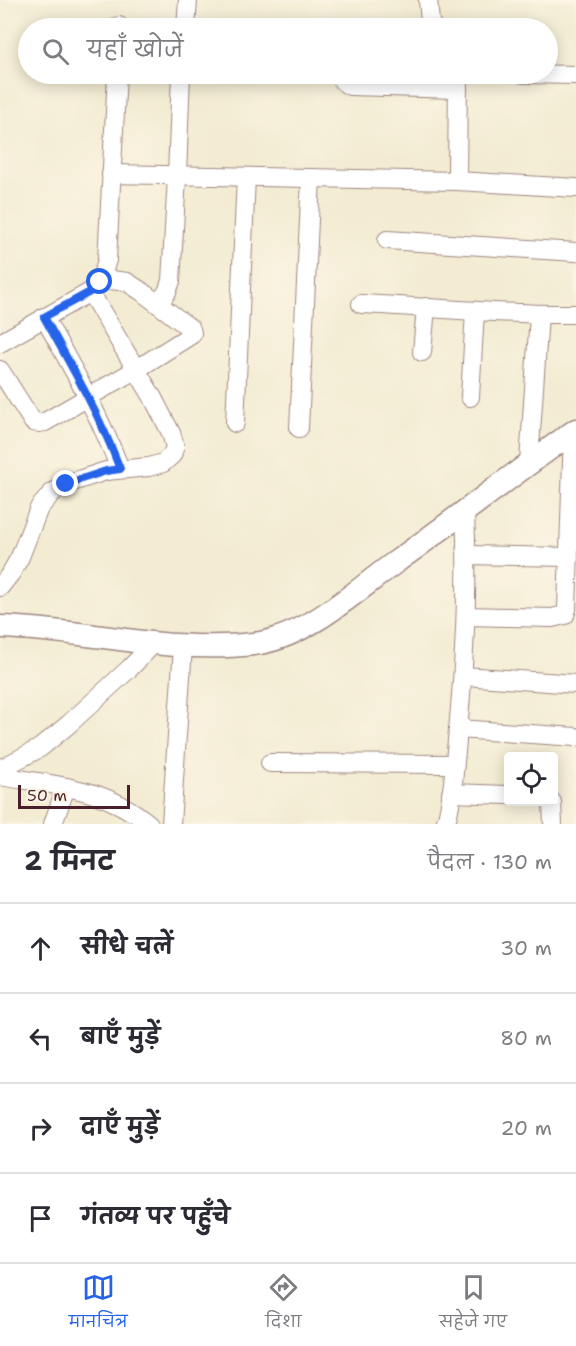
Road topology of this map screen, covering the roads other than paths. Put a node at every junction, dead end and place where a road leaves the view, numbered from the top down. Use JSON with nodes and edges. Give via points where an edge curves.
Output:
{"nodes":[{"id":1,"x":188,"y":0,"type":"edge"},
{"id":2,"x":428,"y":0,"type":"edge"},
{"id":3,"x":187,"y":18,"type":"edge"},
{"id":4,"x":429,"y":18,"type":"edge"},
{"id":5,"x":558,"y":75,"type":"edge"},
{"id":6,"x":576,"y":75,"type":"edge"},
{"id":7,"x":116,"y":84,"type":"edge"},
{"id":8,"x":181,"y":84,"type":"edge"},
{"id":9,"x":345,"y":84,"type":"edge"},
{"id":10,"x":393,"y":84,"type":"edge"},
{"id":11,"x":458,"y":84,"type":"edge"},
{"id":12,"x":111,"y":174,"type":"junction"},
{"id":13,"x":177,"y":176,"type":"junction"},
{"id":14,"x":246,"y":177,"type":"junction"},
{"id":15,"x":311,"y":178,"type":"junction"},
{"id":16,"x":457,"y":181,"type":"junction"},
{"id":17,"x":576,"y":188,"type":"edge"},
{"id":18,"x":387,"y":240,"type":"dead end"},
{"id":19,"x":576,"y":252,"type":"edge"},
{"id":20,"x":95,"y":287,"type":"junction"},
{"id":21,"x":158,"y":304,"type":"junction"},
{"id":22,"x":360,"y":304,"type":"dead end"},
{"id":23,"x":426,"y":307,"type":"junction"},
{"id":24,"x":475,"y":311,"type":"junction"},
{"id":25,"x":576,"y":314,"type":"edge"},
{"id":26,"x":539,"y":315,"type":"junction"},
{"id":27,"x":44,"y":317,"type":"junction"},
{"id":28,"x":0,"y":343,"type":"edge"},
{"id":29,"x":422,"y":352,"type":"dead end"},
{"id":30,"x":136,"y":369,"type":"junction"},
{"id":31,"x":0,"y":370,"type":"edge"},
{"id":32,"x":88,"y":397,"type":"junction"},
{"id":33,"x":471,"y":397,"type":"dead end"},
{"id":34,"x":235,"y":423,"type":"dead end"},
{"id":35,"x":299,"y":428,"type":"dead end"},
{"id":36,"x":575,"y":431,"type":"edge"},
{"id":37,"x":529,"y":462,"type":"junction"},
{"id":38,"x":120,"y":469,"type":"junction"},
{"id":39,"x":465,"y":513,"type":"junction"},
{"id":40,"x":467,"y":555,"type":"junction"},
{"id":41,"x":569,"y":557,"type":"junction"},
{"id":42,"x":0,"y":587,"type":"edge"},
{"id":43,"x":466,"y":616,"type":"junction"},
{"id":44,"x":0,"y":627,"type":"edge"},
{"id":45,"x":154,"y":643,"type":"junction"},
{"id":46,"x":183,"y":646,"type":"junction"},
{"id":47,"x":462,"y":676,"type":"junction"},
{"id":48,"x":576,"y":684,"type":"edge"},
{"id":49,"x":458,"y":729,"type":"junction"},
{"id":50,"x":576,"y":737,"type":"edge"},
{"id":51,"x":270,"y":763,"type":"dead end"},
{"id":52,"x":454,"y":764,"type":"junction"},
{"id":53,"x":0,"y":769,"type":"edge"},
{"id":54,"x":0,"y":776,"type":"edge"},
{"id":55,"x":66,"y":787,"type":"junction"},
{"id":56,"x":451,"y":793,"type":"junction"},
{"id":57,"x":504,"y":795,"type":"edge"},
{"id":58,"x":552,"y":806,"type":"edge"},
{"id":59,"x":53,"y":824,"type":"edge"},
{"id":60,"x":149,"y":824,"type":"edge"},
{"id":61,"x":171,"y":824,"type":"edge"},
{"id":62,"x":446,"y":824,"type":"edge"},
{"id":63,"x":553,"y":824,"type":"edge"},
{"id":64,"x":558,"y":824,"type":"edge"}],
"edges":[{"from":1,"to":3,"type":"street"},
{"from":2,"to":4,"type":"street"},
{"from":5,"to":6,"type":"street"},
{"from":7,"to":12,"type":"street"},
{"from":8,"to":13,"type":"street"},
{"from":9,"to":10,"type":"street"},
{"from":11,"to":16,"type":"street"},
{"from":12,"to":13,"type":"street"},
{"from":12,"to":20,"type":"street","via":[[107,260]]},
{"from":13,"to":14,"type":"street"},
{"from":13,"to":21,"type":"street","via":[[171,281]]},
{"from":14,"to":15,"type":"street"},
{"from":14,"to":34,"type":"street"},
{"from":15,"to":16,"type":"street"},
{"from":15,"to":35,"type":"street"},
{"from":16,"to":17,"type":"street"},
{"from":18,"to":19,"type":"street"},
{"from":20,"to":21,"type":"street","via":[[111,280],[127,282]]},
{"from":20,"to":27,"type":"street"},
{"from":20,"to":30,"type":"street"},
{"from":21,"to":30,"type":"street","via":[[192,333]]},
{"from":22,"to":23,"type":"street"},
{"from":23,"to":24,"type":"street"},
{"from":23,"to":29,"type":"street"},
{"from":24,"to":26,"type":"street"},
{"from":24,"to":33,"type":"street"},
{"from":25,"to":26,"type":"street"},
{"from":26,"to":37,"type":"street"},
{"from":27,"to":28,"type":"street"},
{"from":27,"to":32,"type":"street"},
{"from":30,"to":32,"type":"street"},
{"from":30,"to":38,"type":"street","via":[[175,446],[163,463]]},
{"from":31,"to":32,"type":"street","via":[[33,422],[45,422]]},
{"from":32,"to":38,"type":"street"},
{"from":36,"to":37,"type":"street"},
{"from":36,"to":41,"type":"street"},
{"from":37,"to":39,"type":"street"},
{"from":38,"to":42,"type":"street","via":[[66,484],[52,493],[39,508],[20,557]]},
{"from":39,"to":40,"type":"street"},
{"from":39,"to":46,"type":"street","via":[[298,630],[254,644]]},
{"from":40,"to":41,"type":"street"},
{"from":40,"to":43,"type":"street"},
{"from":41,"to":43,"type":"street","via":[[565,615]]},
{"from":43,"to":47,"type":"street"},
{"from":44,"to":45,"type":"street"},
{"from":45,"to":46,"type":"street"},
{"from":45,"to":53,"type":"street","via":[[40,748]]},
{"from":46,"to":61,"type":"street"},
{"from":47,"to":48,"type":"street"},
{"from":47,"to":49,"type":"street"},
{"from":49,"to":50,"type":"street"},
{"from":49,"to":52,"type":"street"},
{"from":51,"to":52,"type":"street"},
{"from":52,"to":56,"type":"street"},
{"from":54,"to":55,"type":"street"},
{"from":55,"to":59,"type":"street"},
{"from":55,"to":60,"type":"street","via":[[105,797]]},
{"from":56,"to":57,"type":"street"},
{"from":56,"to":62,"type":"street"},
{"from":58,"to":63,"type":"street"},
{"from":63,"to":64,"type":"street"}]}
